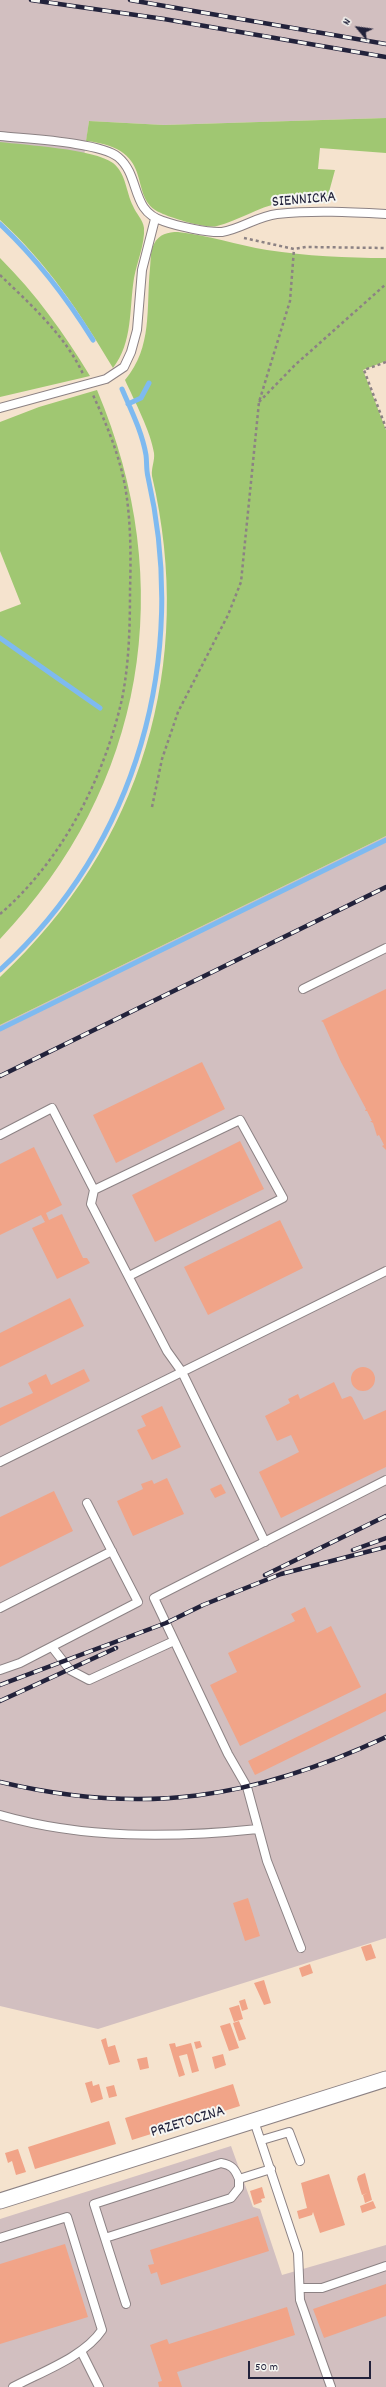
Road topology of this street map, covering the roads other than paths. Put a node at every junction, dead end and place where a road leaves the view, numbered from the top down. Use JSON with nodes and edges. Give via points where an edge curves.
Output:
{"nodes":[{"id":1,"x":0,"y":136,"type":"edge"},
{"id":2,"x":386,"y":214,"type":"edge"},
{"id":3,"x":155,"y":218,"type":"junction"},
{"id":4,"x":0,"y":408,"type":"edge"},
{"id":5,"x":386,"y":948,"type":"edge"},
{"id":6,"x":303,"y":989,"type":"dead end"},
{"id":7,"x":0,"y":1135,"type":"edge"},
{"id":8,"x":94,"y":1190,"type":"junction"},
{"id":9,"x":386,"y":1271,"type":"edge"},
{"id":10,"x":129,"y":1276,"type":"junction"},
{"id":11,"x":182,"y":1372,"type":"junction"},
{"id":12,"x":0,"y":1462,"type":"edge"},
{"id":13,"x":386,"y":1480,"type":"edge"},
{"id":14,"x":87,"y":1504,"type":"dead end"},
{"id":15,"x":265,"y":1542,"type":"junction"},
{"id":16,"x":112,"y":1551,"type":"junction"},
{"id":17,"x":0,"y":1608,"type":"edge"},
{"id":18,"x":174,"y":1641,"type":"junction"},
{"id":19,"x":52,"y":1647,"type":"junction"},
{"id":20,"x":0,"y":1670,"type":"edge"},
{"id":21,"x":0,"y":1815,"type":"edge"},
{"id":22,"x":258,"y":1829,"type":"junction"},
{"id":23,"x":301,"y":1948,"type":"dead end"},
{"id":24,"x":386,"y":2079,"type":"edge"},
{"id":25,"x":254,"y":2121,"type":"junction"},
{"id":26,"x":262,"y":2140,"type":"junction"},
{"id":27,"x":300,"y":2161,"type":"dead end"},
{"id":28,"x":271,"y":2170,"type":"junction"},
{"id":29,"x":239,"y":2179,"type":"junction"},
{"id":30,"x":0,"y":2201,"type":"edge"},
{"id":31,"x":0,"y":2238,"type":"edge"},
{"id":32,"x":105,"y":2238,"type":"junction"},
{"id":33,"x":386,"y":2266,"type":"edge"},
{"id":34,"x":300,"y":2288,"type":"junction"},
{"id":35,"x":126,"y":2304,"type":"dead end"},
{"id":36,"x":81,"y":2351,"type":"junction"},
{"id":37,"x":13,"y":2387,"type":"edge"},
{"id":38,"x":99,"y":2387,"type":"edge"},
{"id":39,"x":331,"y":2387,"type":"edge"}],
"edges":[{"from":1,"to":3,"type":"lane","via":[[69,144],[112,153],[126,166],[139,202],[147,213]]},
{"from":2,"to":3,"type":"lane","name":"SIENNICKA","via":[[334,211],[275,214],[222,232]]},
{"from":3,"to":4,"type":"lane","via":[[144,260],[139,317],[130,356],[118,372],[106,379]]},
{"from":5,"to":6,"type":"lane"},
{"from":7,"to":8,"type":"lane","via":[[52,1108]]},
{"from":8,"to":10,"type":"lane","via":[[92,1204]]},
{"from":8,"to":10,"type":"lane","via":[[240,1120],[283,1198]]},
{"from":9,"to":11,"type":"lane"},
{"from":10,"to":11,"type":"lane","via":[[167,1351]]},
{"from":11,"to":12,"type":"lane"},
{"from":11,"to":15,"type":"lane"},
{"from":13,"to":15,"type":"lane"},
{"from":14,"to":16,"type":"lane"},
{"from":15,"to":18,"type":"lane","via":[[154,1598]]},
{"from":16,"to":17,"type":"lane"},
{"from":16,"to":19,"type":"lane","via":[[138,1602]]},
{"from":18,"to":19,"type":"lane","via":[[89,1680],[70,1670]]},
{"from":18,"to":22,"type":"lane","via":[[246,1787]]},
{"from":19,"to":20,"type":"lane","via":[[20,1664]]},
{"from":21,"to":22,"type":"lane","via":[[29,1823],[122,1835],[210,1834]]},
{"from":22,"to":23,"type":"lane","via":[[267,1861]]},
{"from":24,"to":25,"type":"street","name":"PRZETOCZNA"},
{"from":25,"to":26,"type":"lane"},
{"from":25,"to":30,"type":"street","name":"PRZETOCZNA"},
{"from":26,"to":27,"type":"lane","via":[[289,2132]]},
{"from":26,"to":28,"type":"lane"},
{"from":28,"to":29,"type":"lane"},
{"from":28,"to":34,"type":"lane","via":[[298,2253]]},
{"from":29,"to":32,"type":"lane","via":[[239,2188],[231,2198]]},
{"from":29,"to":32,"type":"lane","via":[[229,2164],[221,2163],[94,2204]]},
{"from":31,"to":36,"type":"lane","via":[[67,2217],[102,2330],[94,2341]]},
{"from":32,"to":35,"type":"lane"},
{"from":33,"to":34,"type":"lane","via":[[322,2288]]},
{"from":34,"to":39,"type":"lane","via":[[300,2300]]},
{"from":36,"to":37,"type":"lane"},
{"from":36,"to":38,"type":"lane"}]}
